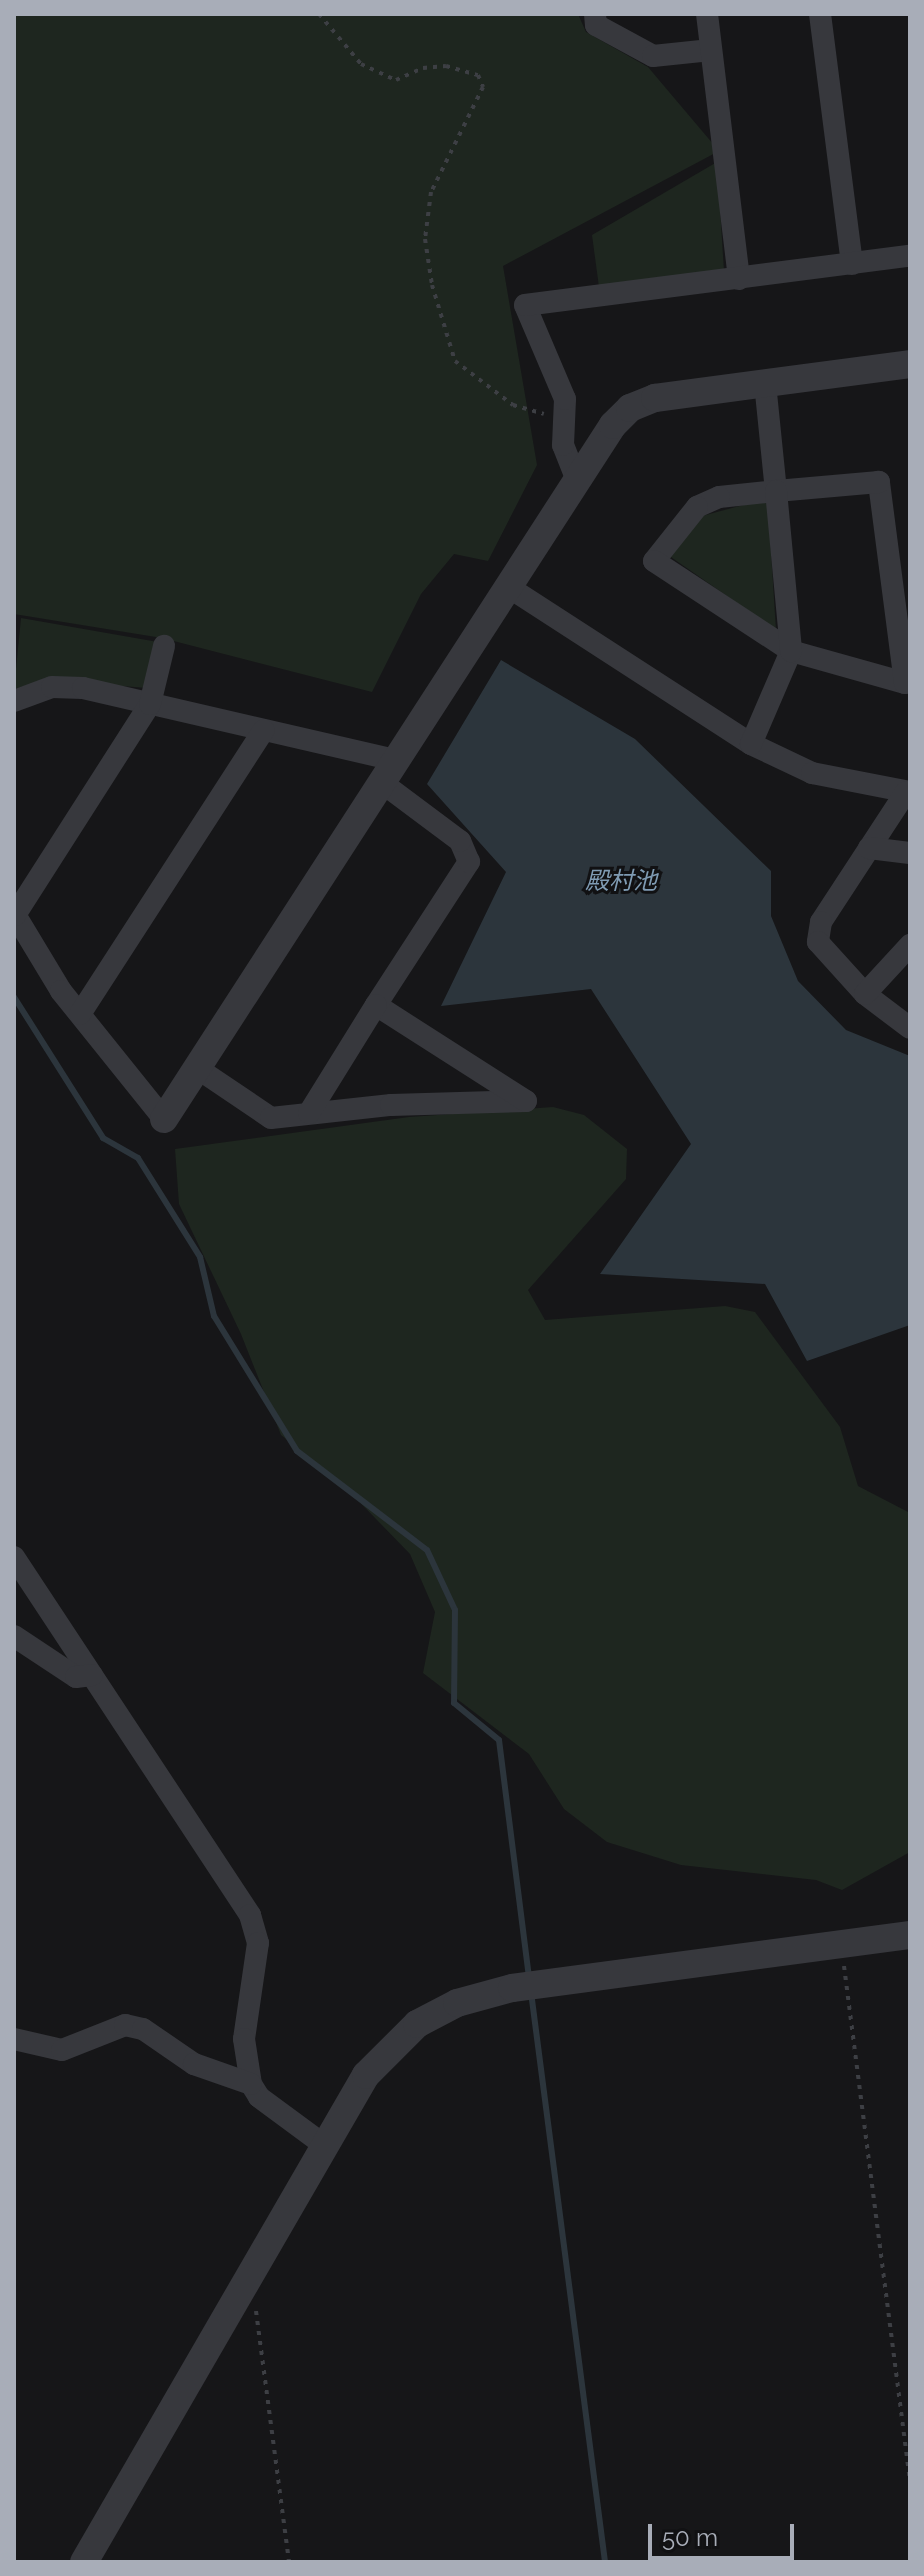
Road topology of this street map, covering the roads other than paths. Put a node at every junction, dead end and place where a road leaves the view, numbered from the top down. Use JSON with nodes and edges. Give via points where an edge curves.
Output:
{"nodes":[{"id":1,"x":595,"y":14,"type":"edge"},
{"id":2,"x":707,"y":14,"type":"edge"},
{"id":3,"x":820,"y":14,"type":"edge"},
{"id":4,"x":711,"y":50,"type":"junction"},
{"id":5,"x":910,"y":256,"type":"edge"},
{"id":6,"x":852,"y":264,"type":"junction"},
{"id":7,"x":739,"y":279,"type":"junction"},
{"id":8,"x":910,"y":364,"type":"edge"},
{"id":9,"x":765,"y":383,"type":"junction"},
{"id":10,"x":578,"y":483,"type":"junction"},
{"id":11,"x":776,"y":491,"type":"junction"},
{"id":12,"x":510,"y":588,"type":"junction"},
{"id":13,"x":902,"y":599,"type":"edge"},
{"id":14,"x":164,"y":646,"type":"dead end"},
{"id":15,"x":791,"y":651,"type":"junction"},
{"id":16,"x":14,"y":701,"type":"edge"},
{"id":17,"x":150,"y":704,"type":"junction"},
{"id":18,"x":264,"y":730,"type":"junction"},
{"id":19,"x":751,"y":744,"type":"junction"},
{"id":20,"x":388,"y":771,"type":"junction"},
{"id":21,"x":908,"y":792,"type":"edge"},
{"id":22,"x":869,"y":848,"type":"junction"},
{"id":23,"x":910,"y":853,"type":"edge"},
{"id":24,"x":15,"y":914,"type":"edge"},
{"id":25,"x":910,"y":945,"type":"edge"},
{"id":26,"x":865,"y":994,"type":"junction"},
{"id":27,"x":376,"y":1005,"type":"junction"},
{"id":28,"x":80,"y":1014,"type":"junction"},
{"id":29,"x":910,"y":1028,"type":"edge"},
{"id":30,"x":197,"y":1068,"type":"junction"},
{"id":31,"x":309,"y":1113,"type":"junction"},
{"id":32,"x":164,"y":1119,"type":"joint"},
{"id":33,"x":14,"y":1557,"type":"edge"},
{"id":34,"x":14,"y":1636,"type":"edge"},
{"id":35,"x":92,"y":1675,"type":"junction"},
{"id":36,"x":910,"y":1935,"type":"edge"},
{"id":37,"x":14,"y":2039,"type":"edge"},
{"id":38,"x":251,"y":2084,"type":"junction"},
{"id":39,"x":324,"y":2145,"type":"junction"},
{"id":40,"x":84,"y":2562,"type":"edge"}],
"edges":[{"from":1,"to":4,"type":"street","via":[[596,25],[653,56]]},
{"from":2,"to":4,"type":"street"},
{"from":3,"to":6,"type":"street"},
{"from":4,"to":7,"type":"street"},
{"from":5,"to":6,"type":"street"},
{"from":6,"to":7,"type":"street"},
{"from":7,"to":10,"type":"street","via":[[525,305],[566,413],[563,445]]},
{"from":8,"to":9,"type":"street"},
{"from":9,"to":10,"type":"street","via":[[655,398],[630,408]]},
{"from":9,"to":11,"type":"street"},
{"from":10,"to":12,"type":"street"},
{"from":11,"to":13,"type":"street","via":[[879,482]]},
{"from":11,"to":15,"type":"street"},
{"from":11,"to":15,"type":"street","via":[[719,497],[697,507],[654,561]]},
{"from":12,"to":19,"type":"street"},
{"from":12,"to":20,"type":"street"},
{"from":13,"to":15,"type":"street","via":[[905,683]]},
{"from":14,"to":17,"type":"street"},
{"from":15,"to":19,"type":"street"},
{"from":16,"to":17,"type":"street","via":[[52,687],[83,688]]},
{"from":17,"to":18,"type":"street"},
{"from":17,"to":24,"type":"street"},
{"from":18,"to":20,"type":"street"},
{"from":18,"to":28,"type":"street"},
{"from":19,"to":21,"type":"street","via":[[812,773]]},
{"from":20,"to":27,"type":"street","via":[[460,841],[469,862]]},
{"from":20,"to":30,"type":"street"},
{"from":21,"to":22,"type":"street"},
{"from":22,"to":23,"type":"street"},
{"from":22,"to":26,"type":"street","via":[[818,932],[823,953]]},
{"from":24,"to":28,"type":"street"},
{"from":25,"to":26,"type":"street"},
{"from":26,"to":29,"type":"street"},
{"from":27,"to":31,"type":"street"},
{"from":27,"to":31,"type":"street","via":[[526,1101]]},
{"from":28,"to":32,"type":"street"},
{"from":30,"to":31,"type":"street","via":[[271,1118]]},
{"from":30,"to":32,"type":"street"},
{"from":33,"to":35,"type":"street"},
{"from":34,"to":35,"type":"street","via":[[76,1677]]},
{"from":35,"to":38,"type":"street","via":[[250,1915],[258,1943],[244,2039]]},
{"from":36,"to":39,"type":"street","via":[[512,1988],[457,2003],[417,2024],[380,2058]]},
{"from":37,"to":38,"type":"street","via":[[62,2050],[125,2025],[143,2029],[194,2064]]},
{"from":38,"to":39,"type":"street","via":[[259,2097]]},
{"from":39,"to":40,"type":"street"}]}
